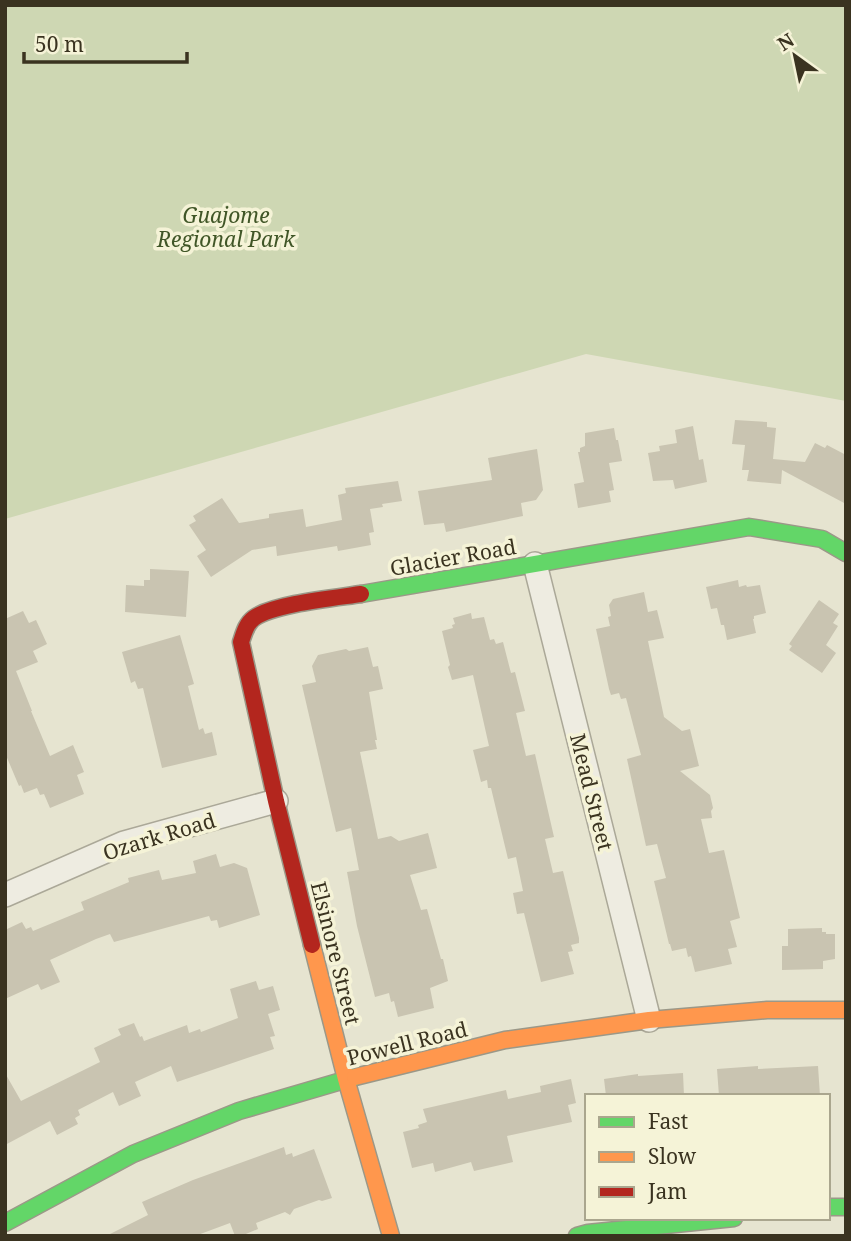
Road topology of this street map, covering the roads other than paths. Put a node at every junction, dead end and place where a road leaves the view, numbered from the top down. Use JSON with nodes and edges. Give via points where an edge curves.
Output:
{"nodes":[{"id":1,"x":846,"y":553,"type":"edge"},
{"id":2,"x":536,"y":564,"type":"junction"},
{"id":3,"x":276,"y":801,"type":"junction"},
{"id":4,"x":5,"y":895,"type":"edge"},
{"id":5,"x":846,"y":1010,"type":"edge"},
{"id":6,"x":649,"y":1020,"type":"junction"},
{"id":7,"x":346,"y":1079,"type":"junction"},
{"id":8,"x":715,"y":1220,"type":"edge"},
{"id":9,"x":5,"y":1223,"type":"edge"},
{"id":10,"x":391,"y":1236,"type":"edge"},
{"id":11,"x":577,"y":1236,"type":"edge"}],
"edges":[{"from":1,"to":2,"type":"street","name":"Glacier Road","via":[[822,538],[749,527]]},
{"from":2,"to":3,"type":"street","name":"Glacier Road","via":[[272,608],[251,619],[241,642]]},
{"from":2,"to":6,"type":"street","name":"Mead Street"},
{"from":3,"to":4,"type":"street","name":"Ozark Road","via":[[124,843]]},
{"from":3,"to":7,"type":"street","name":"Elsinore Street"},
{"from":5,"to":6,"type":"street","name":"Powell Road","via":[[767,1010]]},
{"from":6,"to":7,"type":"street","name":"Powell Road","via":[[505,1040]]},
{"from":7,"to":9,"type":"street","name":"Powell Road","via":[[239,1111],[133,1154]]},
{"from":7,"to":10,"type":"street","name":"Elsinore Street"},
{"from":8,"to":11,"type":"street"}]}
